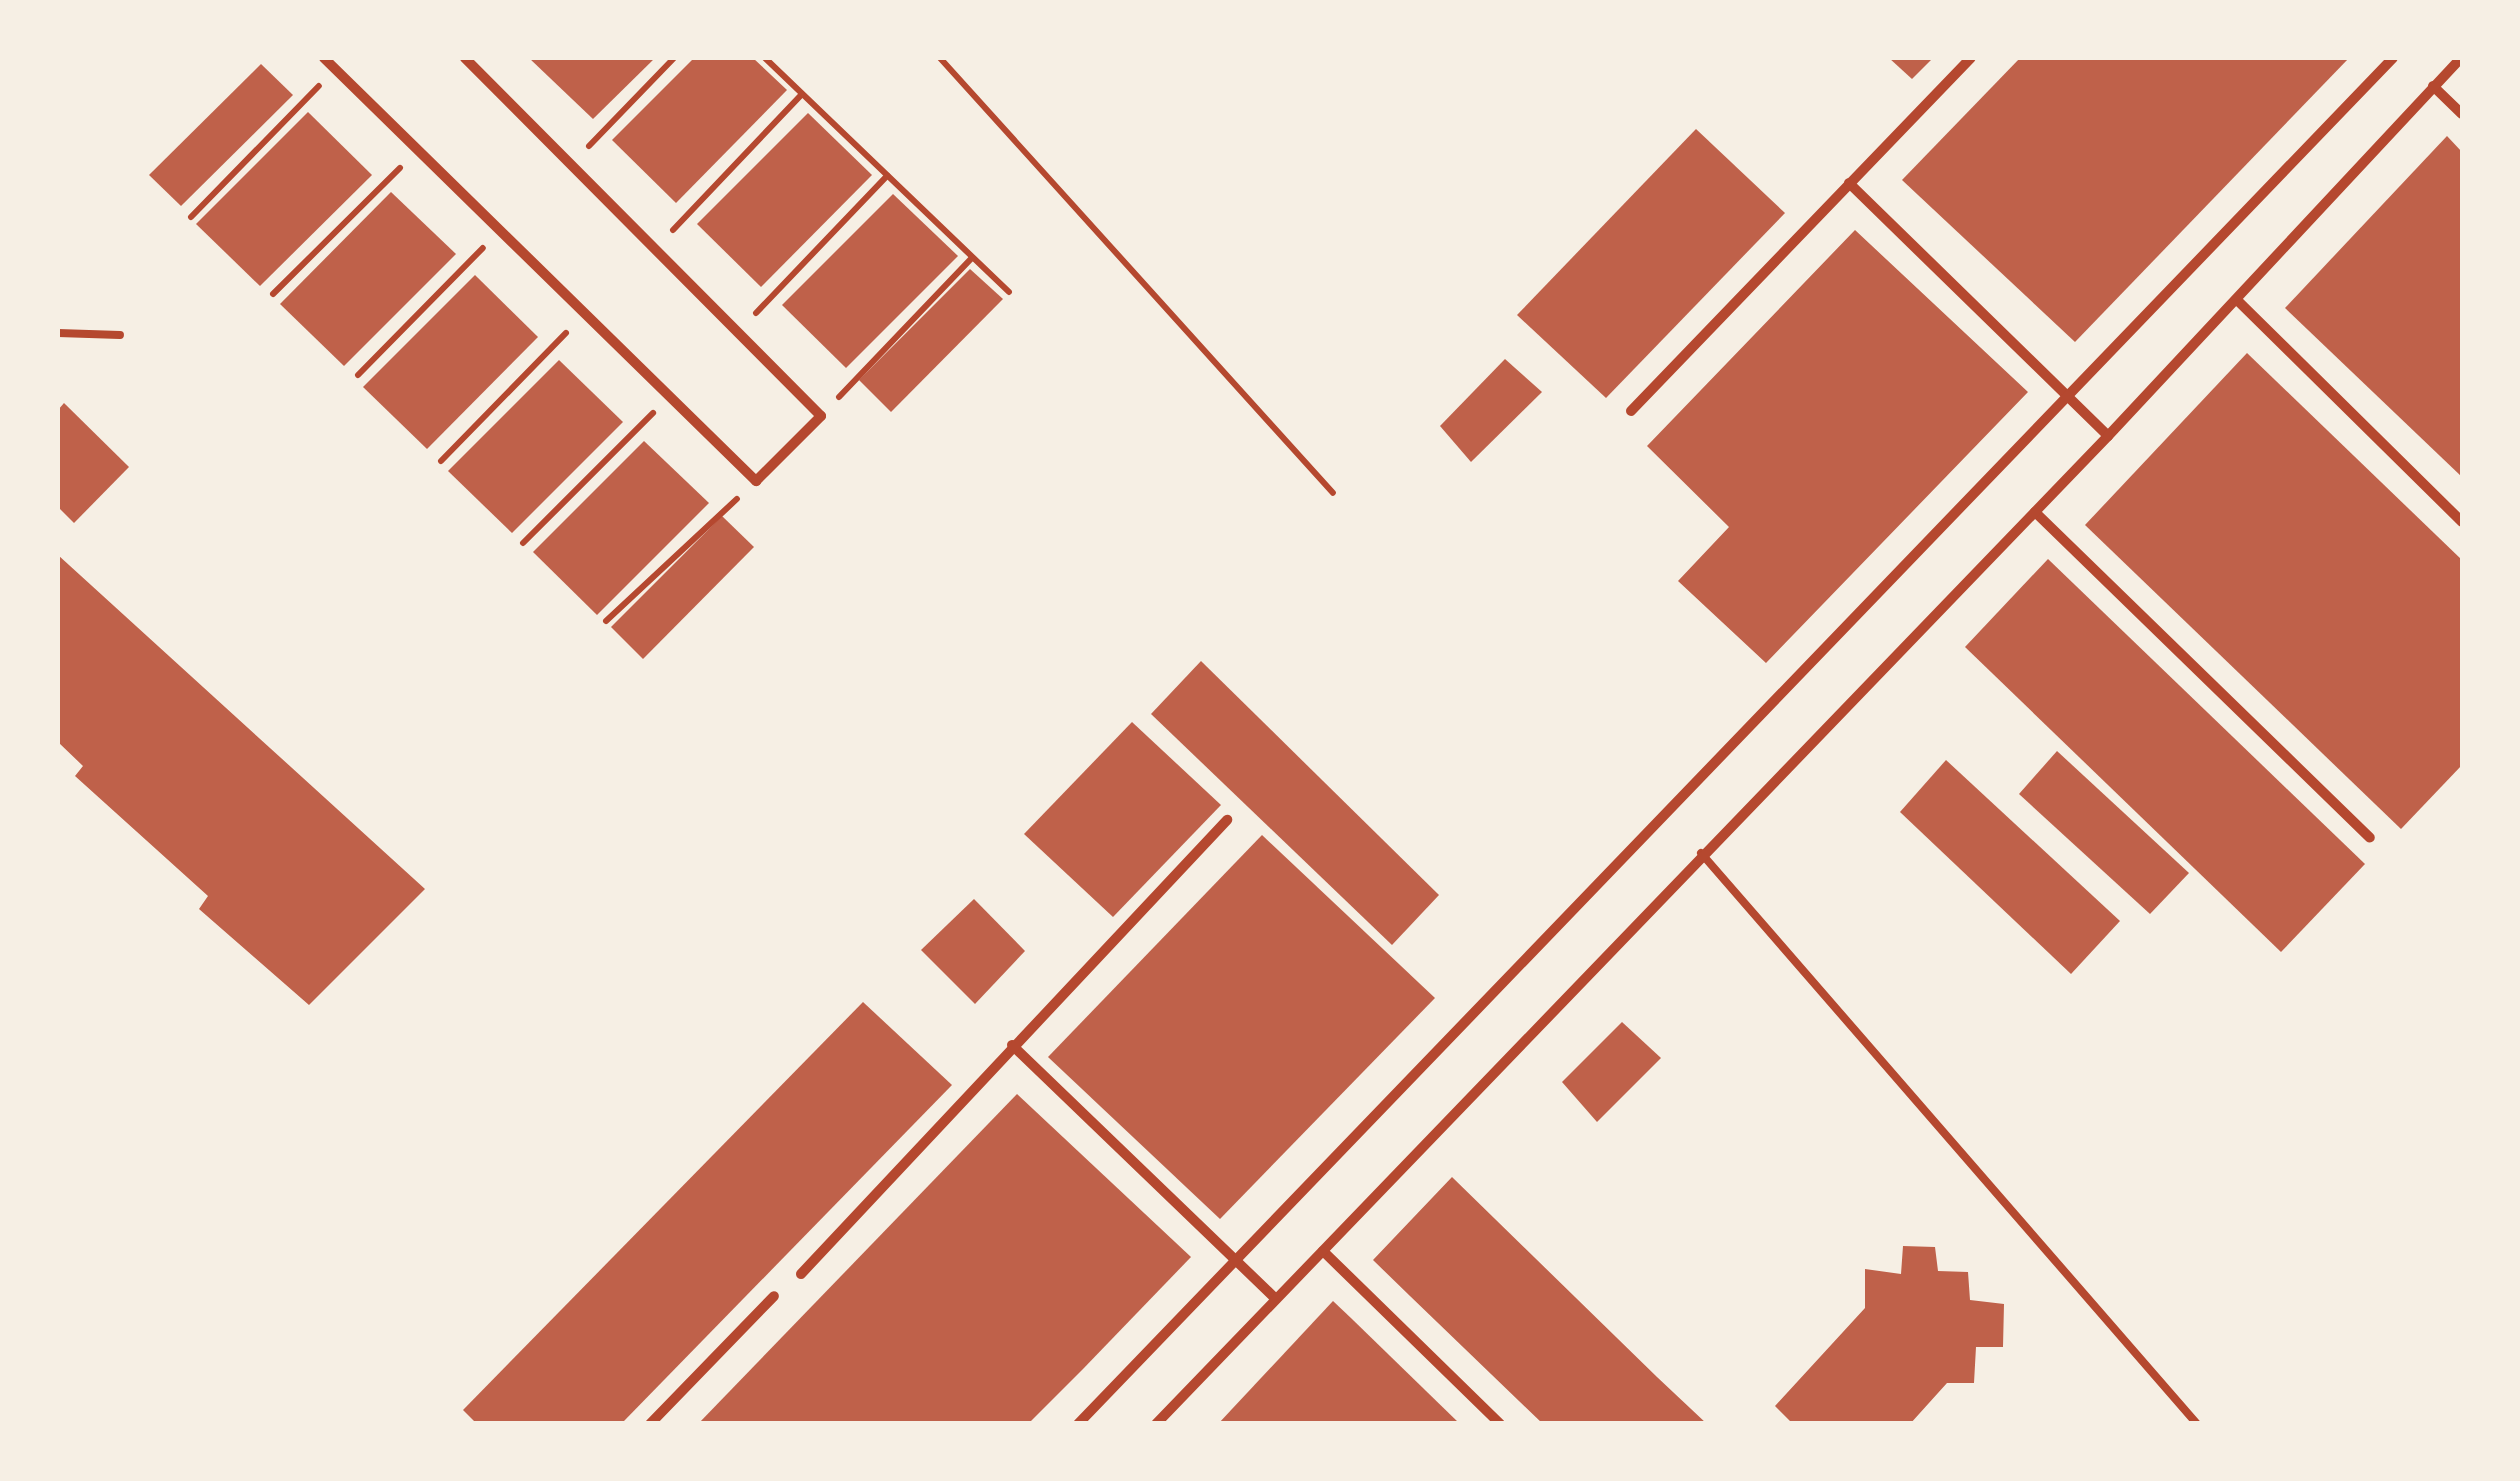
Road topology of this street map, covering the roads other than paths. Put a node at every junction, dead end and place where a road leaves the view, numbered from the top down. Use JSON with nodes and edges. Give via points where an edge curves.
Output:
{"nodes":[{"id":1,"x":324,"y":58,"type":"edge"},
{"id":2,"x":465,"y":58,"type":"edge"},
{"id":3,"x":1970,"y":58,"type":"edge"},
{"id":4,"x":2393,"y":58,"type":"edge"},
{"id":5,"x":2461,"y":58,"type":"edge"},
{"id":6,"x":2434,"y":86,"type":"junction"},
{"id":7,"x":2462,"y":114,"type":"edge"},
{"id":8,"x":1849,"y":183,"type":"junction"},
{"id":9,"x":2236,"y":300,"type":"junction"},
{"id":10,"x":58,"y":333,"type":"edge"},
{"id":11,"x":120,"y":336,"type":"dead end"},
{"id":12,"x":2070,"y":398,"type":"junction"},
{"id":13,"x":1631,"y":411,"type":"dead end"},
{"id":14,"x":2108,"y":436,"type":"junction"},
{"id":15,"x":2035,"y":512,"type":"junction"},
{"id":16,"x":2462,"y":522,"type":"edge"},
{"id":17,"x":1227,"y":820,"type":"dead end"},
{"id":18,"x":2370,"y":838,"type":"dead end"},
{"id":19,"x":1701,"y":853,"type":"junction"},
{"id":20,"x":1012,"y":1045,"type":"junction"},
{"id":21,"x":1323,"y":1250,"type":"junction"},
{"id":22,"x":1235,"y":1259,"type":"junction"},
{"id":23,"x":800,"y":1274,"type":"dead end"},
{"id":24,"x":774,"y":1296,"type":"dead end"},
{"id":25,"x":1276,"y":1299,"type":"junction"},
{"id":26,"x":650,"y":1424,"type":"edge"},
{"id":27,"x":1078,"y":1424,"type":"edge"},
{"id":28,"x":1156,"y":1424,"type":"edge"},
{"id":29,"x":1500,"y":1424,"type":"edge"},
{"id":30,"x":2197,"y":1424,"type":"edge"}],
"edges":[{"from":1,"to":2,"type":"street","via":[[756,481],[821,416]]},
{"from":3,"to":8,"type":"street"},
{"from":4,"to":12,"type":"street"},
{"from":5,"to":6,"type":"street"},
{"from":6,"to":7,"type":"street"},
{"from":6,"to":9,"type":"street"},
{"from":8,"to":12,"type":"street"},
{"from":8,"to":13,"type":"street"},
{"from":9,"to":14,"type":"street"},
{"from":9,"to":16,"type":"street"},
{"from":10,"to":11,"type":"lane"},
{"from":12,"to":14,"type":"street"},
{"from":12,"to":22,"type":"street"},
{"from":14,"to":15,"type":"street"},
{"from":15,"to":18,"type":"street"},
{"from":15,"to":19,"type":"street"},
{"from":17,"to":20,"type":"street"},
{"from":19,"to":21,"type":"street"},
{"from":19,"to":30,"type":"lane"},
{"from":20,"to":22,"type":"street"},
{"from":20,"to":23,"type":"street"},
{"from":21,"to":25,"type":"street"},
{"from":21,"to":29,"type":"street"},
{"from":22,"to":25,"type":"street"},
{"from":22,"to":27,"type":"street"},
{"from":24,"to":26,"type":"street"},
{"from":25,"to":28,"type":"street"}]}
